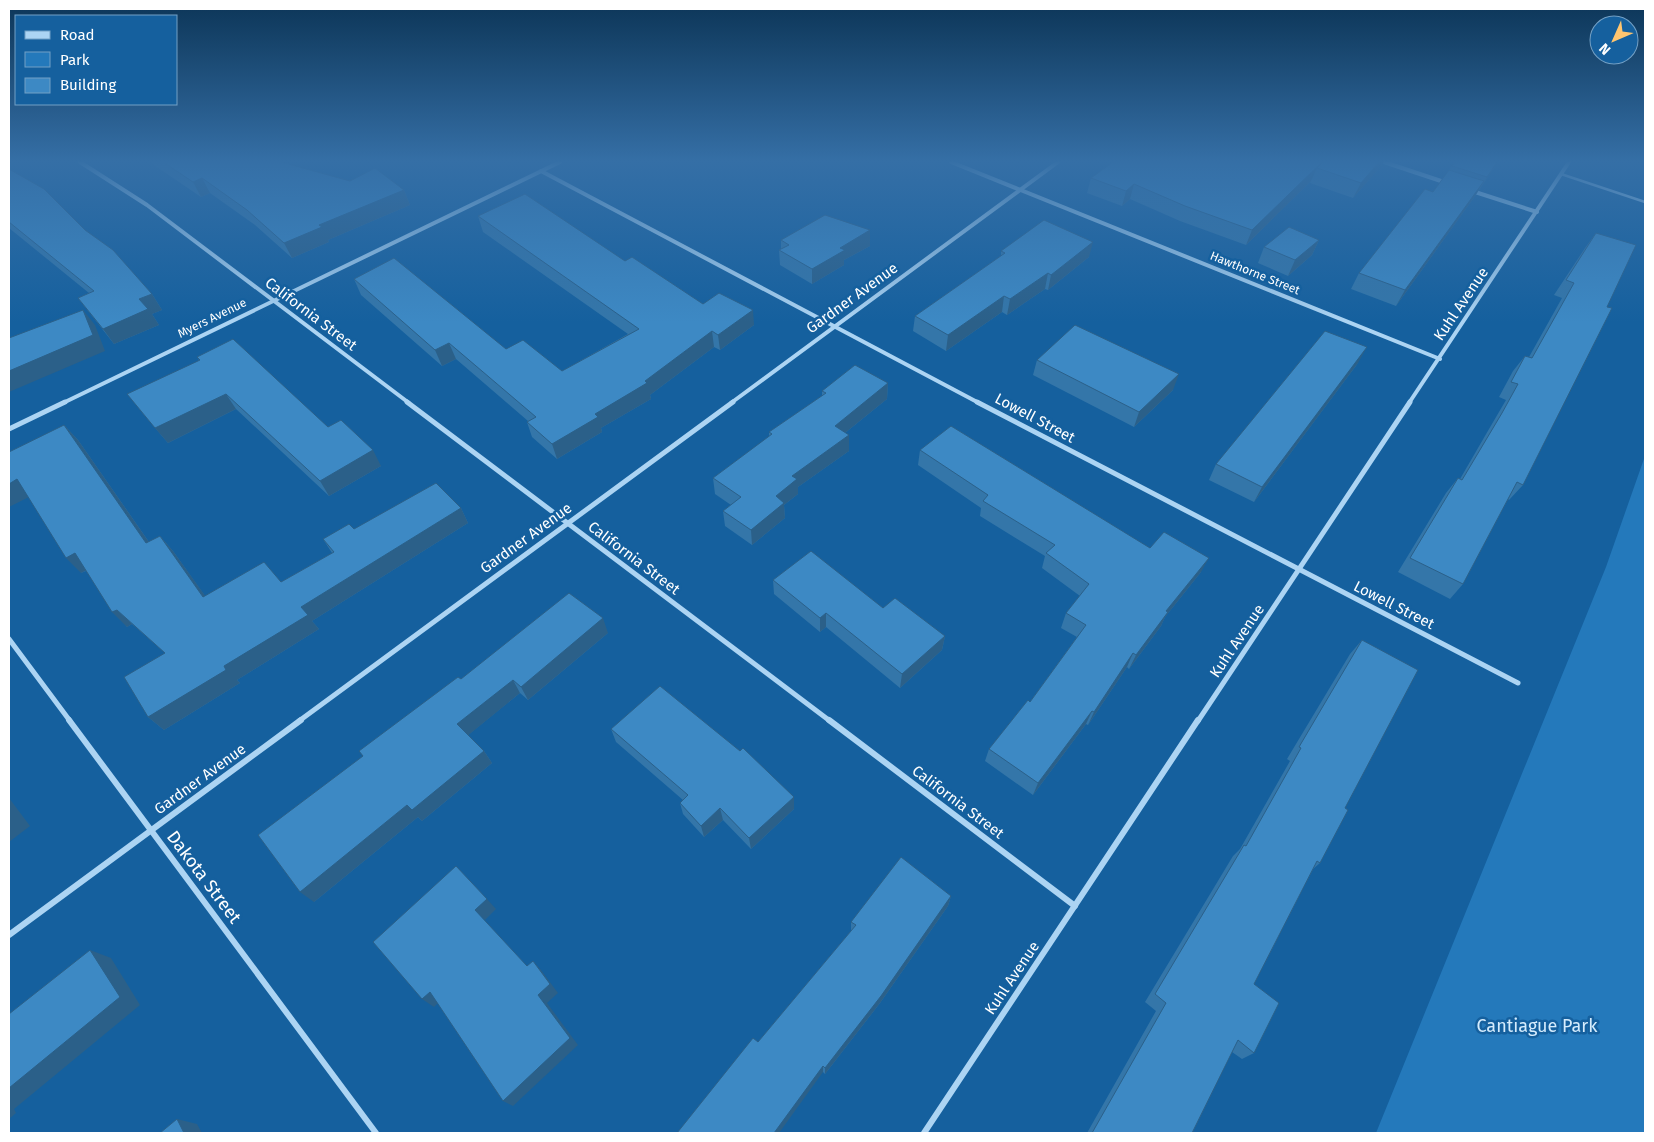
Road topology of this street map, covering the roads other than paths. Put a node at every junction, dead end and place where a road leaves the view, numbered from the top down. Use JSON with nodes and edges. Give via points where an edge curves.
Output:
{"nodes":[{"id":1,"x":161,"y":215,"type":"edge"},
{"id":2,"x":450,"y":215,"type":"edge"},
{"id":3,"x":623,"y":215,"type":"edge"},
{"id":4,"x":986,"y":215,"type":"edge"},
{"id":5,"x":1083,"y":215,"type":"edge"},
{"id":6,"x":1535,"y":215,"type":"edge"},
{"id":7,"x":272,"y":300,"type":"junction"},
{"id":8,"x":834,"y":327,"type":"junction"},
{"id":9,"x":1440,"y":358,"type":"junction"},
{"id":10,"x":9,"y":429,"type":"edge"},
{"id":11,"x":567,"y":523,"type":"junction"},
{"id":12,"x":1299,"y":570,"type":"junction"},
{"id":13,"x":9,"y":638,"type":"edge"},
{"id":14,"x":1518,"y":683,"type":"dead end"},
{"id":15,"x":151,"y":831,"type":"junction"},
{"id":16,"x":1075,"y":906,"type":"junction"},
{"id":17,"x":9,"y":935,"type":"edge"},
{"id":18,"x":376,"y":1133,"type":"edge"},
{"id":19,"x":924,"y":1133,"type":"edge"}],
"edges":[{"from":1,"to":7,"type":"street","name":"California Street"},
{"from":2,"to":7,"type":"street","name":"Myers Avenue"},
{"from":3,"to":8,"type":"street","name":"Lowell Street"},
{"from":4,"to":8,"type":"street","name":"Gardner Avenue"},
{"from":5,"to":9,"type":"street","name":"Hawthorne Street"},
{"from":6,"to":9,"type":"street","name":"Kuhl Avenue"},
{"from":7,"to":10,"type":"street","name":"Myers Avenue"},
{"from":7,"to":11,"type":"street","name":"California Street"},
{"from":8,"to":11,"type":"street","name":"Gardner Avenue"},
{"from":8,"to":12,"type":"street","name":"Lowell Street"},
{"from":9,"to":12,"type":"street","name":"Kuhl Avenue"},
{"from":11,"to":15,"type":"street","name":"Gardner Avenue"},
{"from":11,"to":16,"type":"street","name":"California Street"},
{"from":12,"to":14,"type":"street","name":"Lowell Street"},
{"from":12,"to":16,"type":"street","name":"Kuhl Avenue"},
{"from":13,"to":15,"type":"street","name":"Dakota Street"},
{"from":15,"to":17,"type":"street","name":"Gardner Avenue"},
{"from":15,"to":18,"type":"street","name":"Dakota Street"},
{"from":16,"to":19,"type":"street","name":"Kuhl Avenue"}]}
